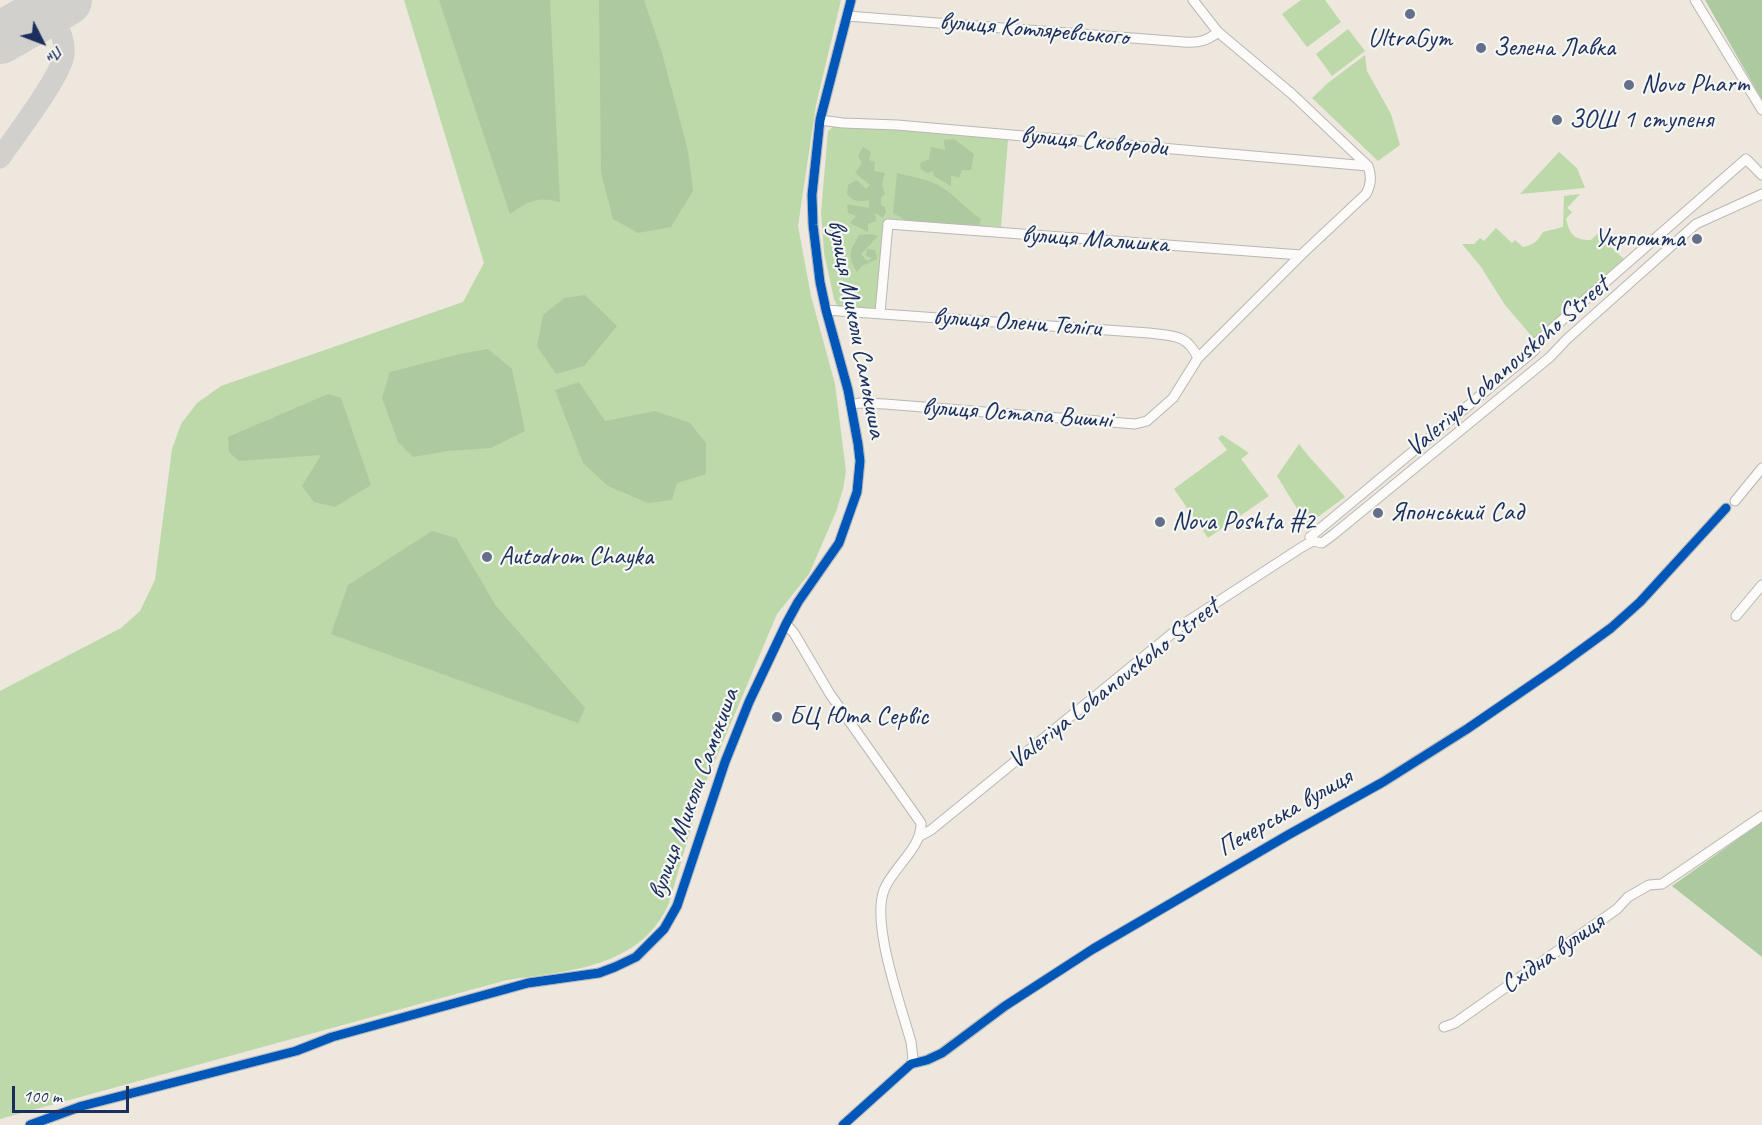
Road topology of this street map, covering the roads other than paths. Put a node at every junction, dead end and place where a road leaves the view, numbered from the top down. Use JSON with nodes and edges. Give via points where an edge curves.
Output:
{"nodes":[{"id":1,"x":851,"y":0,"type":"edge"},
{"id":2,"x":1193,"y":0,"type":"edge"},
{"id":3,"x":1695,"y":0,"type":"edge"},
{"id":4,"x":847,"y":16,"type":"junction"},
{"id":5,"x":1218,"y":32,"type":"junction"},
{"id":6,"x":1762,"y":110,"type":"edge"},
{"id":7,"x":820,"y":120,"type":"junction"},
{"id":8,"x":1368,"y":166,"type":"junction"},
{"id":9,"x":1762,"y":175,"type":"edge"},
{"id":10,"x":1762,"y":194,"type":"edge"},
{"id":11,"x":1301,"y":255,"type":"junction"},
{"id":12,"x":826,"y":310,"type":"junction"},
{"id":13,"x":880,"y":313,"type":"junction"},
{"id":14,"x":1198,"y":358,"type":"junction"},
{"id":15,"x":852,"y":405,"type":"junction"},
{"id":16,"x":1762,"y":468,"type":"edge"},
{"id":17,"x":1735,"y":501,"type":"dead end"},
{"id":18,"x":1726,"y":508,"type":"dead end"},
{"id":19,"x":1313,"y":541,"type":"junction"},
{"id":20,"x":1762,"y":585,"type":"edge"},
{"id":21,"x":1736,"y":616,"type":"dead end"},
{"id":22,"x":786,"y":624,"type":"junction"},
{"id":23,"x":1762,"y":816,"type":"edge"},
{"id":24,"x":920,"y":836,"type":"junction"},
{"id":25,"x":1444,"y":1027,"type":"dead end"},
{"id":26,"x":911,"y":1064,"type":"junction"},
{"id":27,"x":30,"y":1125,"type":"edge"},
{"id":28,"x":843,"y":1125,"type":"edge"}],
"edges":[{"from":1,"to":4,"type":"street","name":"вулиця Миколи Самокиша"},
{"from":2,"to":5,"type":"street"},
{"from":3,"to":6,"type":"street"},
{"from":4,"to":5,"type":"street","name":"вулиця Котляревського","via":[[1198,43]]},
{"from":4,"to":7,"type":"street","name":"вулиця Миколи Самокиша"},
{"from":5,"to":8,"type":"street","via":[[1292,94]]},
{"from":7,"to":8,"type":"street","name":"вулиця Сковороди"},
{"from":7,"to":12,"type":"street","name":"вулиця Миколи Самокиша","via":[[812,195]]},
{"from":8,"to":11,"type":"street","via":[[1370,187],[1366,194]]},
{"from":9,"to":19,"type":"street","name":"Valeriya Lobanovskoho Street","via":[[1746,159],[1538,342],[1534,350],[1310,537]]},
{"from":10,"to":19,"type":"street","name":"Valeriya Lobanovskoho Street","via":[[1696,224],[1550,357],[1334,534],[1322,543]]},
{"from":11,"to":13,"type":"street","name":"вулиця Малишка","via":[[888,224]]},
{"from":11,"to":14,"type":"street"},
{"from":12,"to":13,"type":"street","name":"вулиця Олени Теліги"},
{"from":12,"to":15,"type":"street","name":"вулиця Миколи Самокиша"},
{"from":13,"to":14,"type":"street","name":"вулиця Олени Теліги","via":[[1177,337],[1189,342]]},
{"from":14,"to":15,"type":"street","name":"вулиця Остапа Вишні","via":[[1173,398],[1147,421],[1135,424],[885,404]]},
{"from":15,"to":22,"type":"street","name":"вулиця Миколи Самокиша","via":[[860,461],[853,509],[839,543]]},
{"from":16,"to":17,"type":"street"},
{"from":18,"to":26,"type":"street","name":"Печерська вулиця","via":[[1623,618],[1476,723],[1383,782],[1093,950],[1005,1006],[942,1053]]},
{"from":19,"to":24,"type":"street","name":"Valeriya Lobanovskoho Street","via":[[1185,623]]},
{"from":20,"to":21,"type":"street"},
{"from":22,"to":24,"type":"street","via":[[830,694],[913,810],[921,823]]},
{"from":22,"to":27,"type":"street","name":"вулиця Миколи Самокиша","via":[[736,733],[677,906],[664,929],[636,957],[599,973],[528,983],[332,1037],[296,1051],[82,1106]]},
{"from":23,"to":25,"type":"street","name":"Східна вулиця","via":[[1662,884],[1649,885],[1628,897],[1575,939]]},
{"from":24,"to":26,"type":"street","name":"Valeriya Lobanovskoho Street","via":[[889,879],[879,914],[911,1042]]},
{"from":26,"to":28,"type":"street","name":"Печерська вулиця"}]}
